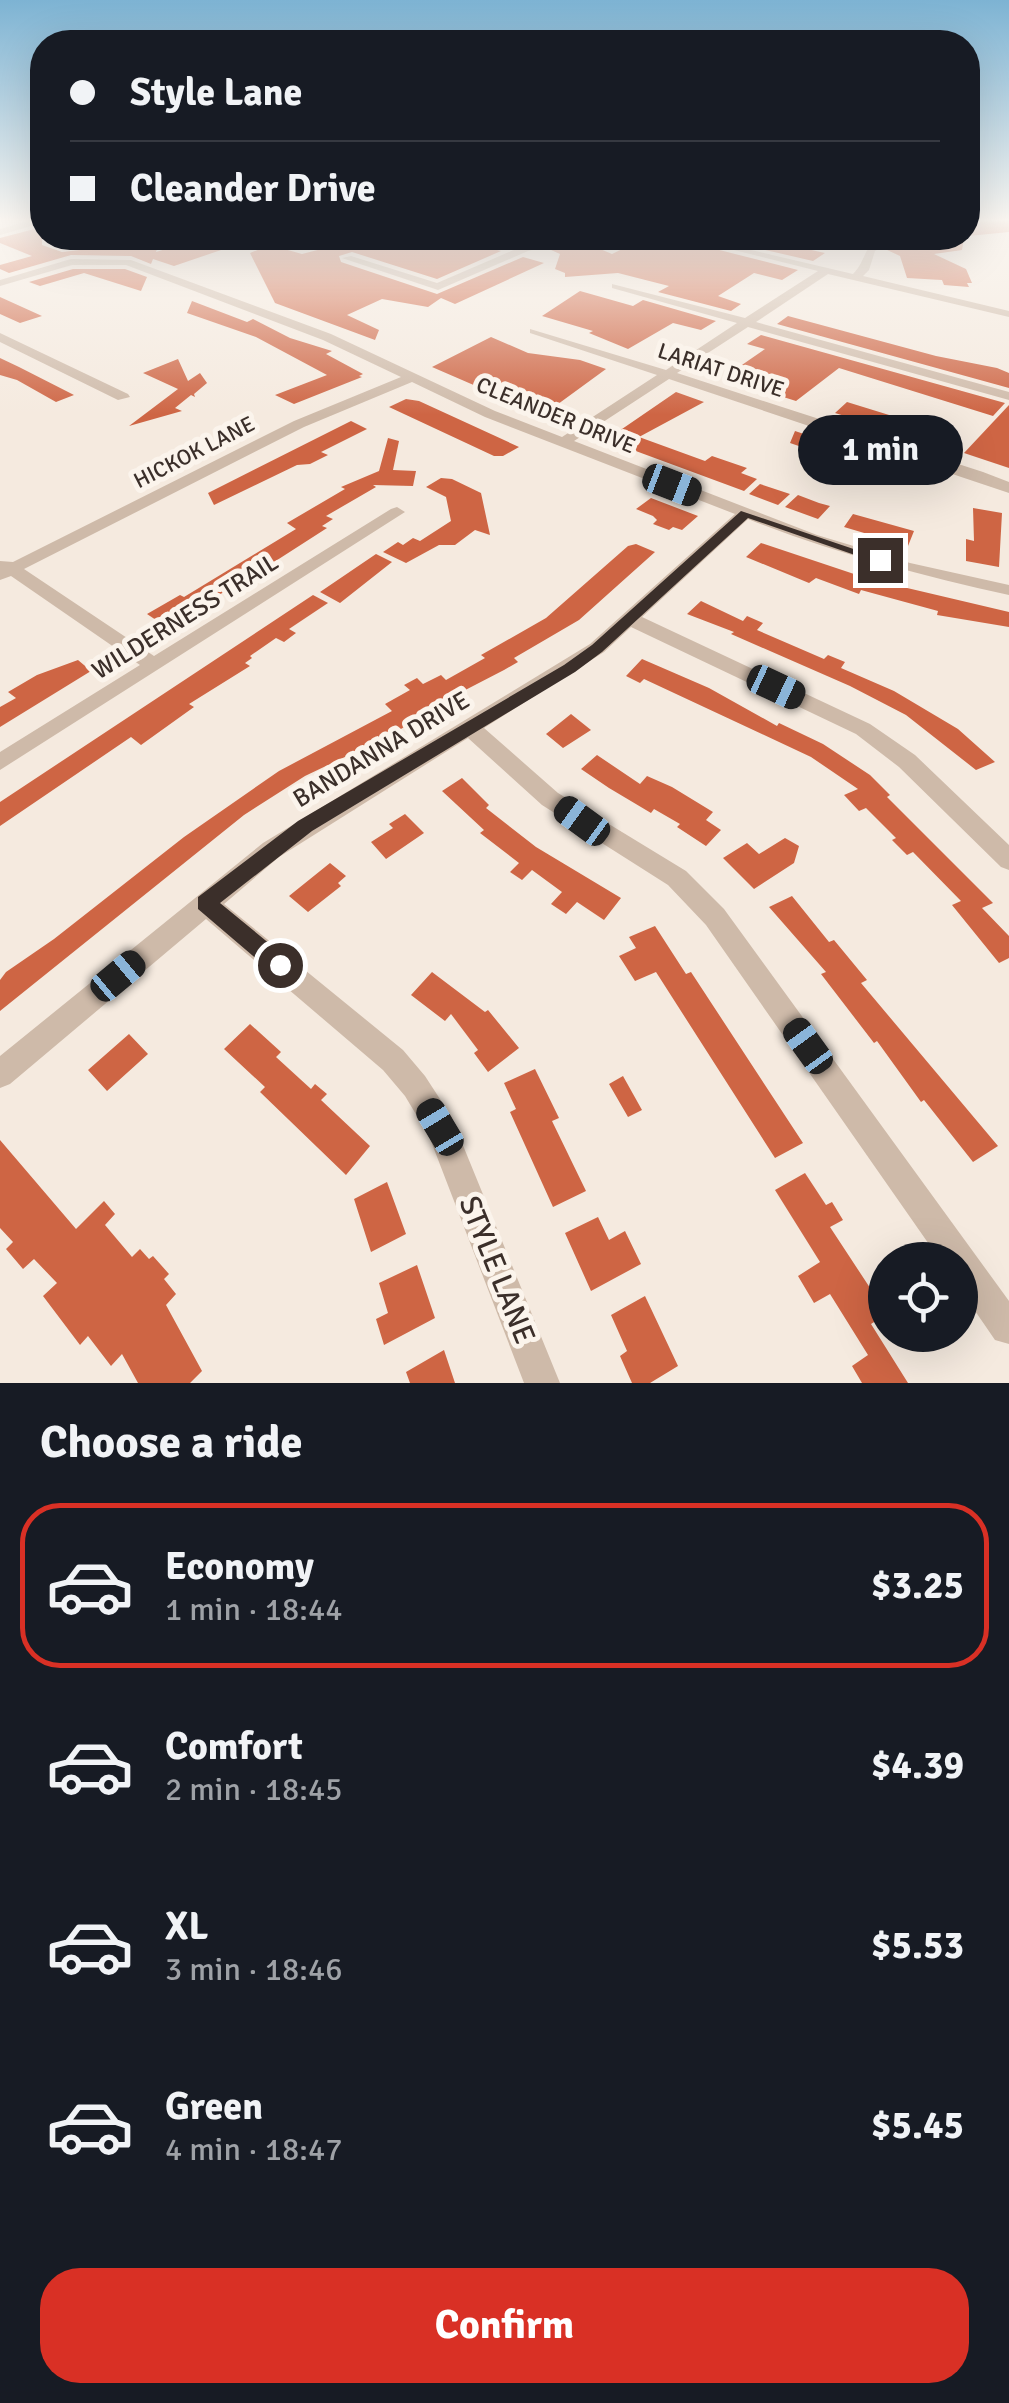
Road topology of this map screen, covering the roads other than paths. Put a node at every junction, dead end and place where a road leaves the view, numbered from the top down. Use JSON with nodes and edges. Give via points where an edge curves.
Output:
{"nodes":[{"id":1,"x":189,"y":286,"type":"edge"},
{"id":2,"x":616,"y":286,"type":"dead end"},
{"id":3,"x":803,"y":286,"type":"edge"},
{"id":4,"x":891,"y":286,"type":"edge"},
{"id":5,"x":1009,"y":314,"type":"edge"},
{"id":6,"x":746,"y":322,"type":"junction"},
{"id":7,"x":534,"y":331,"type":"dead end"},
{"id":8,"x":0,"y":338,"type":"edge"},
{"id":9,"x":667,"y":374,"type":"junction"},
{"id":10,"x":412,"y":377,"type":"junction"},
{"id":11,"x":123,"y":396,"type":"dead end"},
{"id":12,"x":1009,"y":396,"type":"edge"},
{"id":13,"x":563,"y":442,"type":"junction"},
{"id":14,"x":1009,"y":488,"type":"edge"},
{"id":15,"x":397,"y":512,"type":"dead end"},
{"id":16,"x":746,"y":513,"type":"junction"},
{"id":17,"x":4,"y":568,"type":"edge"},
{"id":18,"x":1009,"y":590,"type":"edge"},
{"id":19,"x":630,"y":619,"type":"junction"},
{"id":20,"x":154,"y":665,"type":"junction"},
{"id":21,"x":470,"y":728,"type":"junction"},
{"id":22,"x":0,"y":762,"type":"edge"},
{"id":23,"x":1009,"y":860,"type":"edge"},
{"id":24,"x":205,"y":903,"type":"junction"},
{"id":25,"x":0,"y":1074,"type":"edge"},
{"id":26,"x":947,"y":1242,"type":"edge"},
{"id":27,"x":978,"y":1286,"type":"edge"},
{"id":28,"x":1007,"y":1328,"type":"edge"},
{"id":29,"x":542,"y":1383,"type":"edge"}],
"edges":[{"from":1,"to":10,"type":"street","name":"CLEANDER DRIVE"},
{"from":2,"to":6,"type":"street"},
{"from":3,"to":6,"type":"street"},
{"from":4,"to":5,"type":"street"},
{"from":6,"to":9,"type":"street"},
{"from":6,"to":12,"type":"street"},
{"from":7,"to":9,"type":"street","name":"LARIAT DRIVE"},
{"from":8,"to":11,"type":"street"},
{"from":9,"to":13,"type":"street"},
{"from":9,"to":14,"type":"street","name":"LARIAT DRIVE"},
{"from":10,"to":13,"type":"street","name":"CLEANDER DRIVE"},
{"from":10,"to":17,"type":"street","name":"HICKOK LANE"},
{"from":13,"to":16,"type":"street","name":"CLEANDER DRIVE"},
{"from":15,"to":20,"type":"street","name":"WILDERNESS TRAIL"},
{"from":16,"to":18,"type":"street","name":"CLEANDER DRIVE","via":[[854,552]]},
{"from":16,"to":19,"type":"street","name":"BANDANNA DRIVE"},
{"from":17,"to":20,"type":"street"},
{"from":19,"to":21,"type":"street","name":"BANDANNA DRIVE","via":[[569,668]]},
{"from":19,"to":23,"type":"street","via":[[863,729],[907,761]]},
{"from":20,"to":22,"type":"street","name":"WILDERNESS TRAIL"},
{"from":21,"to":24,"type":"street","name":"BANDANNA DRIVE","via":[[305,826]]},
{"from":21,"to":26,"type":"street","via":[[550,799],[676,878],[714,917]]},
{"from":24,"to":25,"type":"street","name":"BANDANNA DRIVE"},
{"from":24,"to":29,"type":"street","name":"STYLE LANE","via":[[393,1060],[415,1086],[440,1127]]},
{"from":27,"to":28,"type":"street"}]}
